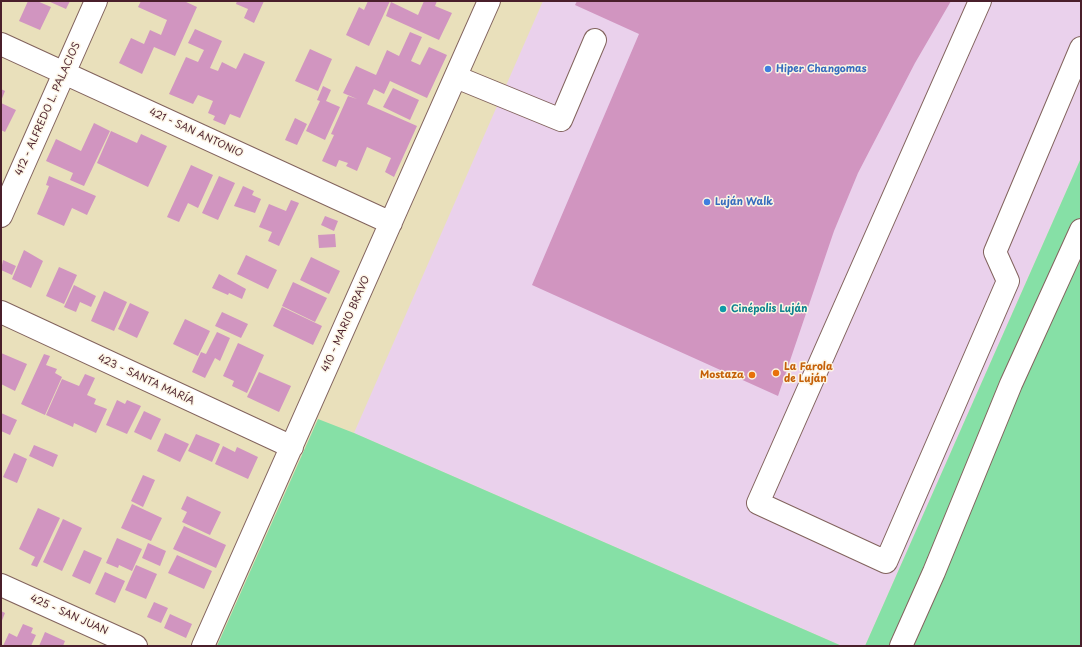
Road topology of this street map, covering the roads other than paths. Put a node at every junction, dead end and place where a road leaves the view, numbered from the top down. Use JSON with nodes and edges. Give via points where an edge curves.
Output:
{"nodes":[{"id":1,"x":96,"y":1,"type":"edge"},
{"id":2,"x":980,"y":1,"type":"edge"},
{"id":3,"x":486,"y":2,"type":"edge"},
{"id":4,"x":595,"y":40,"type":"dead end"},
{"id":5,"x":1,"y":44,"type":"edge"},
{"id":6,"x":1081,"y":48,"type":"edge"},
{"id":7,"x":64,"y":72,"type":"junction"},
{"id":8,"x":456,"y":77,"type":"junction"},
{"id":9,"x":1,"y":216,"type":"edge"},
{"id":10,"x":391,"y":223,"type":"junction"},
{"id":11,"x":1081,"y":230,"type":"edge"},
{"id":12,"x":1,"y":312,"type":"edge"},
{"id":13,"x":292,"y":447,"type":"junction"},
{"id":14,"x":1,"y":585,"type":"edge"},
{"id":15,"x":136,"y":646,"type":"edge"},
{"id":16,"x":203,"y":646,"type":"edge"},
{"id":17,"x":901,"y":646,"type":"edge"}],
"edges":[{"from":1,"to":7,"type":"street","name":"412 - ALFREDO L. PALACIOS"},
{"from":2,"to":6,"type":"street","via":[[758,504],[886,562],[1008,281],[995,252]]},
{"from":3,"to":8,"type":"street","name":"410 - MARIO BRAVO"},
{"from":4,"to":8,"type":"street","via":[[562,120]]},
{"from":5,"to":7,"type":"street","name":"421 - SAN ANTONIO"},
{"from":7,"to":9,"type":"street","name":"412 - ALFREDO L. PALACIOS"},
{"from":7,"to":10,"type":"street","name":"421 - SAN ANTONIO"},
{"from":8,"to":10,"type":"street","name":"410 - MARIO BRAVO"},
{"from":10,"to":13,"type":"street","name":"410 - MARIO BRAVO"},
{"from":11,"to":17,"type":"street","via":[[1011,384]]},
{"from":12,"to":13,"type":"street","name":"423 - SANTA MARÍA"},
{"from":13,"to":16,"type":"street","name":"410 - MARIO BRAVO"},
{"from":14,"to":15,"type":"street","name":"425 - SAN JUAN"}]}
